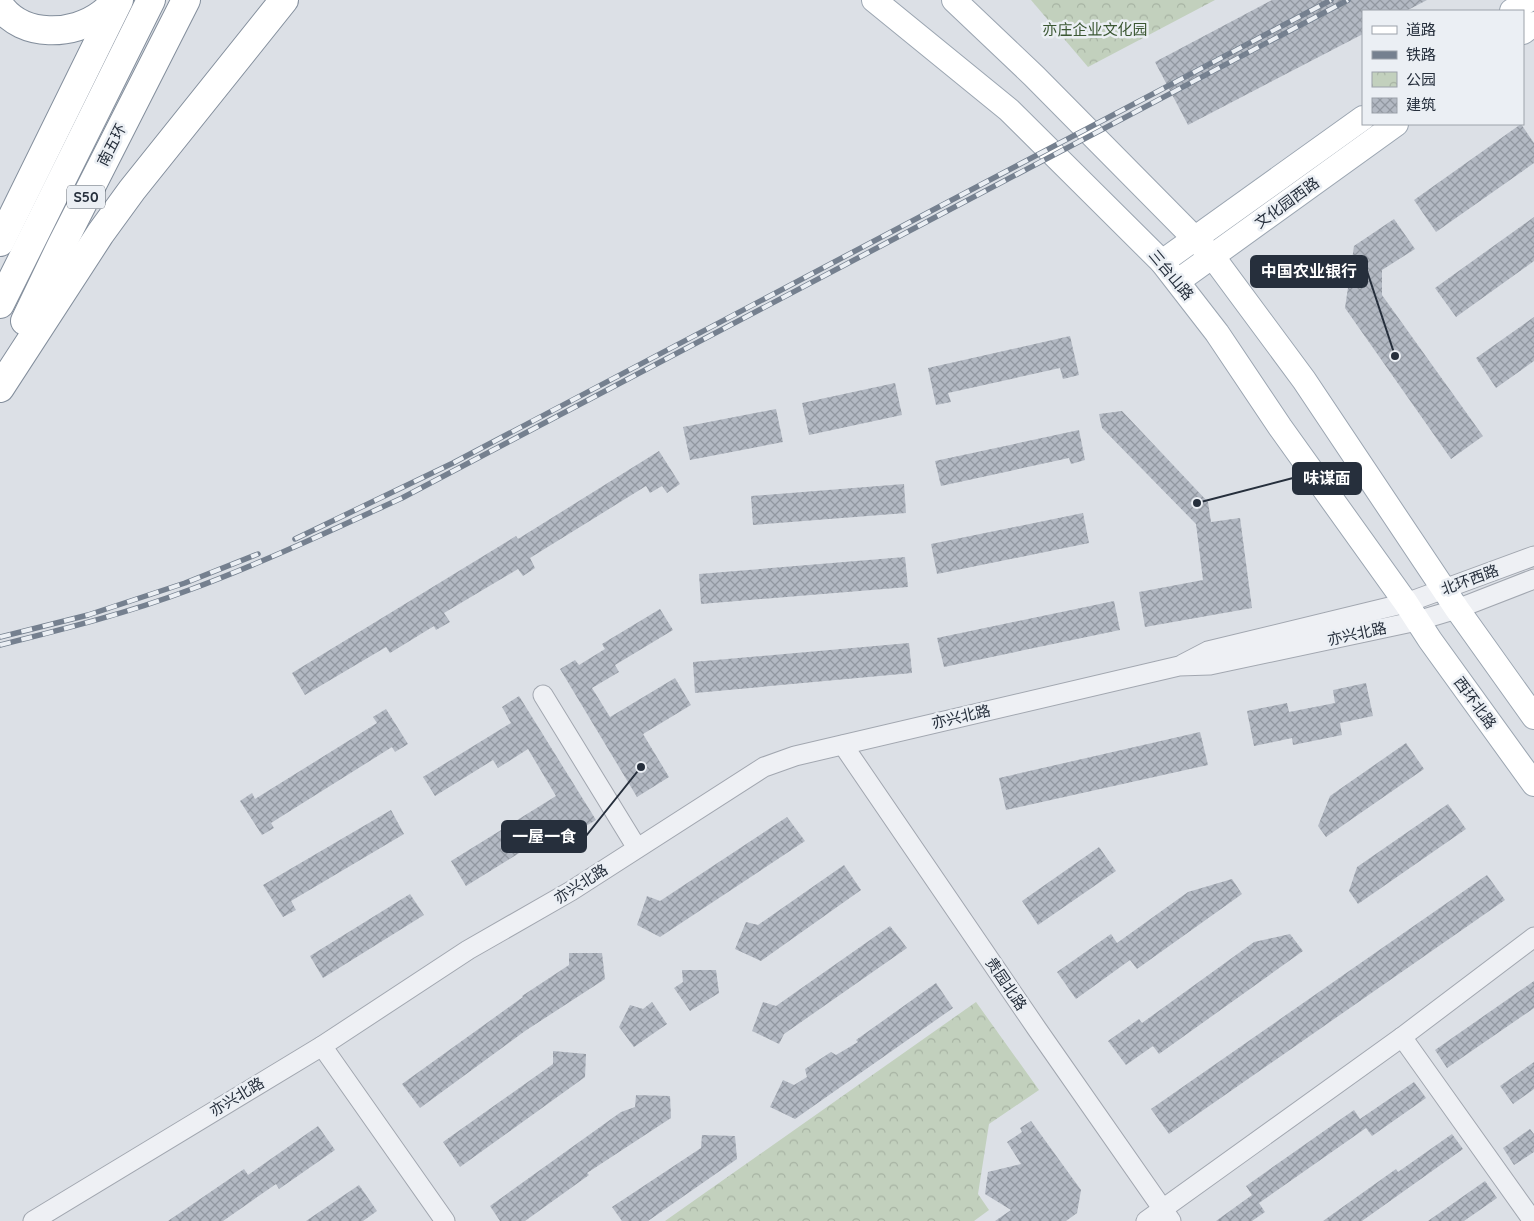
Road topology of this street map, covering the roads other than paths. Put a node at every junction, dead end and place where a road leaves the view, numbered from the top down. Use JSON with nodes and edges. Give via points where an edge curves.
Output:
{"nodes":[{"id":1,"x":118,"y":0,"type":"edge"},
{"id":2,"x":186,"y":0,"type":"edge"},
{"id":3,"x":284,"y":0,"type":"edge"},
{"id":4,"x":874,"y":0,"type":"edge"},
{"id":5,"x":954,"y":0,"type":"edge"},
{"id":6,"x":1528,"y":0,"type":"edge"},
{"id":7,"x":0,"y":6,"type":"edge"},
{"id":8,"x":149,"y":6,"type":"edge"},
{"id":9,"x":1513,"y":10,"type":"edge"},
{"id":10,"x":1362,"y":119,"type":"edge"},
{"id":11,"x":1395,"y":125,"type":"edge"},
{"id":12,"x":1195,"y":238,"type":"junction"},
{"id":13,"x":0,"y":242,"type":"edge"},
{"id":14,"x":1213,"y":256,"type":"junction"},
{"id":15,"x":1162,"y":262,"type":"junction"},
{"id":16,"x":1178,"y":281,"type":"junction"},
{"id":17,"x":0,"y":304,"type":"edge"},
{"id":18,"x":0,"y":372,"type":"edge"},
{"id":19,"x":0,"y":388,"type":"edge"},
{"id":20,"x":1534,"y":556,"type":"edge"},
{"id":21,"x":1534,"y":579,"type":"edge"},
{"id":22,"x":1451,"y":599,"type":"junction"},
{"id":23,"x":1412,"y":612,"type":"junction"},
{"id":24,"x":543,"y":695,"type":"dead end"},
{"id":25,"x":1534,"y":717,"type":"edge"},
{"id":26,"x":842,"y":745,"type":"junction"},
{"id":27,"x":1534,"y":784,"type":"edge"},
{"id":28,"x":637,"y":848,"type":"junction"},
{"id":29,"x":1534,"y":937,"type":"edge"},
{"id":30,"x":1402,"y":1036,"type":"junction"},
{"id":31,"x":322,"y":1046,"type":"junction"},
{"id":32,"x":1167,"y":1215,"type":"edge"},
{"id":33,"x":32,"y":1221,"type":"edge"},
{"id":34,"x":445,"y":1221,"type":"edge"},
{"id":35,"x":1146,"y":1221,"type":"edge"},
{"id":36,"x":1533,"y":1221,"type":"edge"}],
"edges":[{"from":1,"to":7,"type":"highway","via":[[101,15],[85,23],[49,31],[30,28],[16,21]]},
{"from":1,"to":13,"type":"highway"},
{"from":2,"to":18,"type":"highway","name":"南五环","number":"S50"},
{"from":3,"to":19,"type":"highway","via":[[132,190]]},
{"from":4,"to":15,"type":"main road","name":"三台山路","via":[[1009,110]]},
{"from":5,"to":12,"type":"main road"},
{"from":6,"to":9,"type":"main road"},
{"from":8,"to":17,"type":"highway","name":"南五环","number":"S50"},
{"from":10,"to":12,"type":"main road","name":"文化园西路"},
{"from":11,"to":14,"type":"main road","name":"文化园西路"},
{"from":12,"to":14,"type":"main road"},
{"from":12,"to":15,"type":"main road","name":"文化园西路"},
{"from":14,"to":16,"type":"main road","name":"文化园西路"},
{"from":14,"to":22,"type":"main road","via":[[1304,380]]},
{"from":15,"to":16,"type":"main road","name":"三台山路"},
{"from":16,"to":23,"type":"main road","name":"三台山路","via":[[1218,333],[1280,427]]},
{"from":20,"to":22,"type":"street","name":"北环西路"},
{"from":21,"to":22,"type":"street","name":"北环西路"},
{"from":22,"to":23,"type":"street","name":"北环西路"},
{"from":22,"to":25,"type":"main road"},
{"from":23,"to":26,"type":"street","name":"亦兴北路","via":[[1208,651],[1179,666]]},
{"from":23,"to":27,"type":"main road","name":"西环北路"},
{"from":24,"to":28,"type":"street"},
{"from":26,"to":28,"type":"street","name":"亦兴北路","via":[[764,767]]},
{"from":26,"to":32,"type":"street","name":"贵园北路"},
{"from":28,"to":31,"type":"street","name":"亦兴北路","via":[[571,891],[468,950]]},
{"from":29,"to":30,"type":"street"},
{"from":30,"to":32,"type":"street"},
{"from":30,"to":36,"type":"street"},
{"from":31,"to":33,"type":"street","name":"亦兴北路"},
{"from":31,"to":34,"type":"street"},
{"from":32,"to":35,"type":"street"}]}
